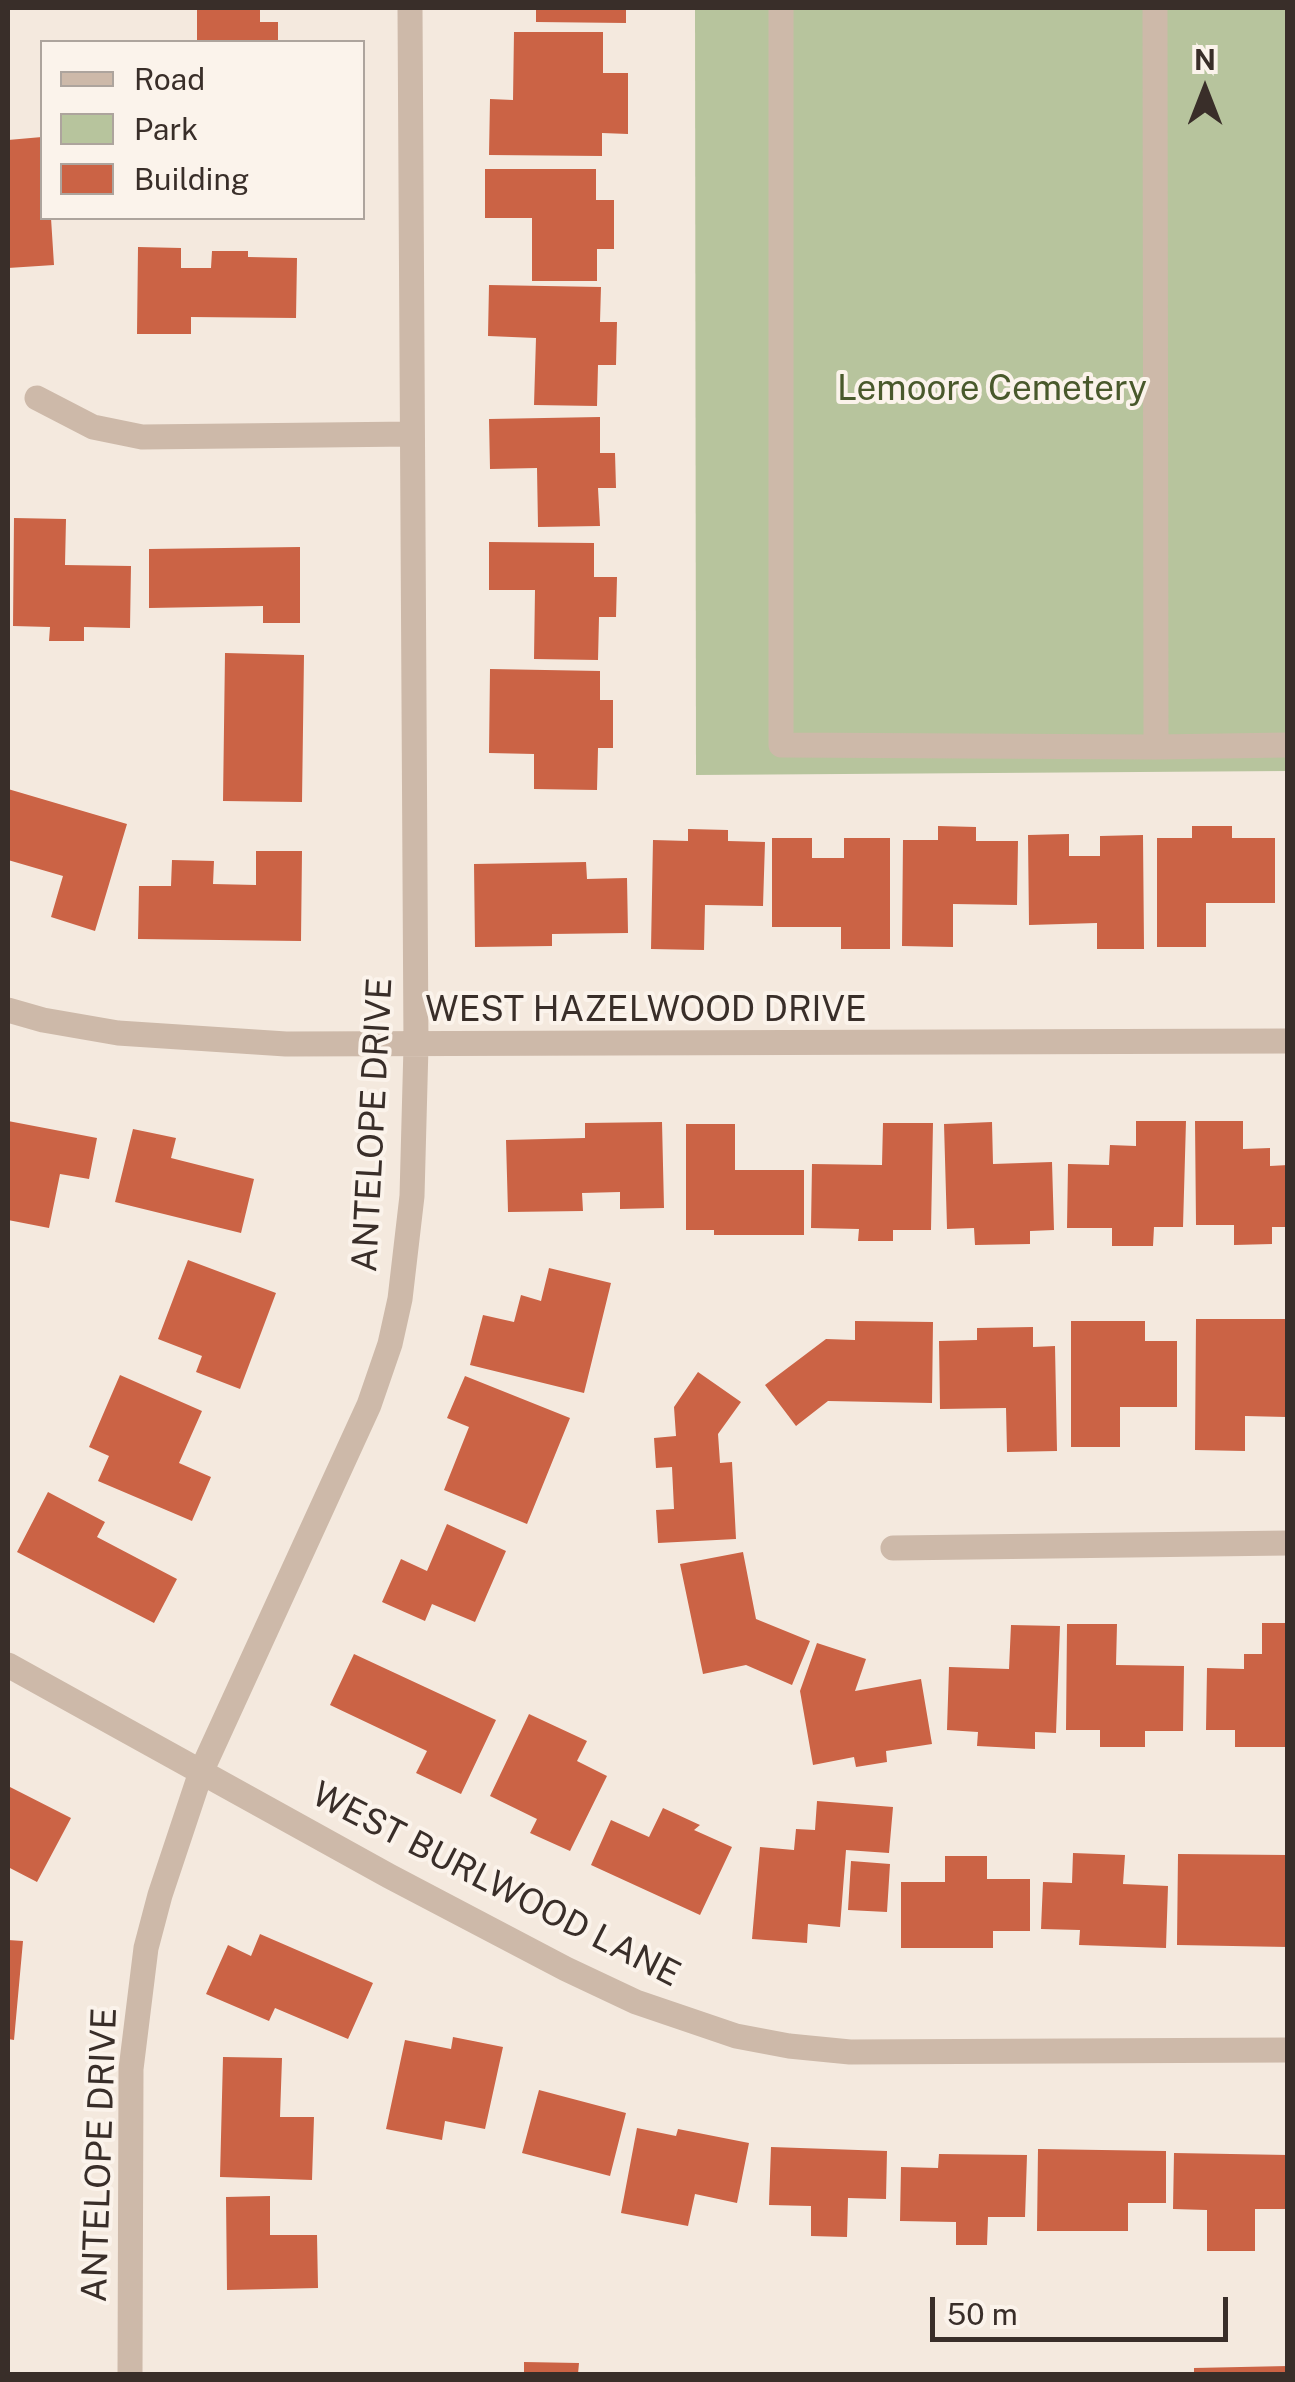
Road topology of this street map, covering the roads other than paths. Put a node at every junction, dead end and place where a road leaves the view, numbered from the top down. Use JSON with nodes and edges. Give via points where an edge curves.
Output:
{"nodes":[{"id":1,"x":410,"y":8,"type":"edge"},
{"id":2,"x":781,"y":8,"type":"edge"},
{"id":3,"x":1155,"y":8,"type":"edge"},
{"id":4,"x":36,"y":398,"type":"dead end"},
{"id":5,"x":412,"y":434,"type":"junction"},
{"id":6,"x":1288,"y":746,"type":"edge"},
{"id":7,"x":1156,"y":747,"type":"junction"},
{"id":8,"x":8,"y":1010,"type":"edge"},
{"id":9,"x":1288,"y":1041,"type":"edge"},
{"id":10,"x":416,"y":1046,"type":"junction"},
{"id":11,"x":1288,"y":1543,"type":"edge"},
{"id":12,"x":893,"y":1548,"type":"dead end"},
{"id":13,"x":8,"y":1665,"type":"edge"},
{"id":14,"x":201,"y":1772,"type":"junction"},
{"id":15,"x":1288,"y":2050,"type":"edge"},
{"id":16,"x":130,"y":2374,"type":"edge"}],
"edges":[{"from":1,"to":5,"type":"street","name":"ANTELOPE DRIVE"},
{"from":2,"to":7,"type":"street","via":[[781,745]]},
{"from":3,"to":7,"type":"street"},
{"from":4,"to":5,"type":"street","via":[[93,427],[142,437]]},
{"from":5,"to":10,"type":"street","name":"ANTELOPE DRIVE"},
{"from":6,"to":7,"type":"street"},
{"from":8,"to":10,"type":"street","name":"WEST HAZELWOOD DRIVE","via":[[118,1033]]},
{"from":9,"to":10,"type":"street","name":"WEST HAZELWOOD DRIVE"},
{"from":10,"to":14,"type":"street","name":"ANTELOPE DRIVE","via":[[412,1196],[390,1344],[369,1405]]},
{"from":11,"to":12,"type":"street"},
{"from":13,"to":14,"type":"street","name":"WEST BURLWOOD LANE"},
{"from":14,"to":15,"type":"street","name":"WEST BURLWOOD LANE","via":[[566,1968],[636,2002],[736,2036],[850,2052]]},
{"from":14,"to":16,"type":"street","name":"ANTELOPE DRIVE","via":[[160,1895],[137,2009],[129,2126]]}]}
